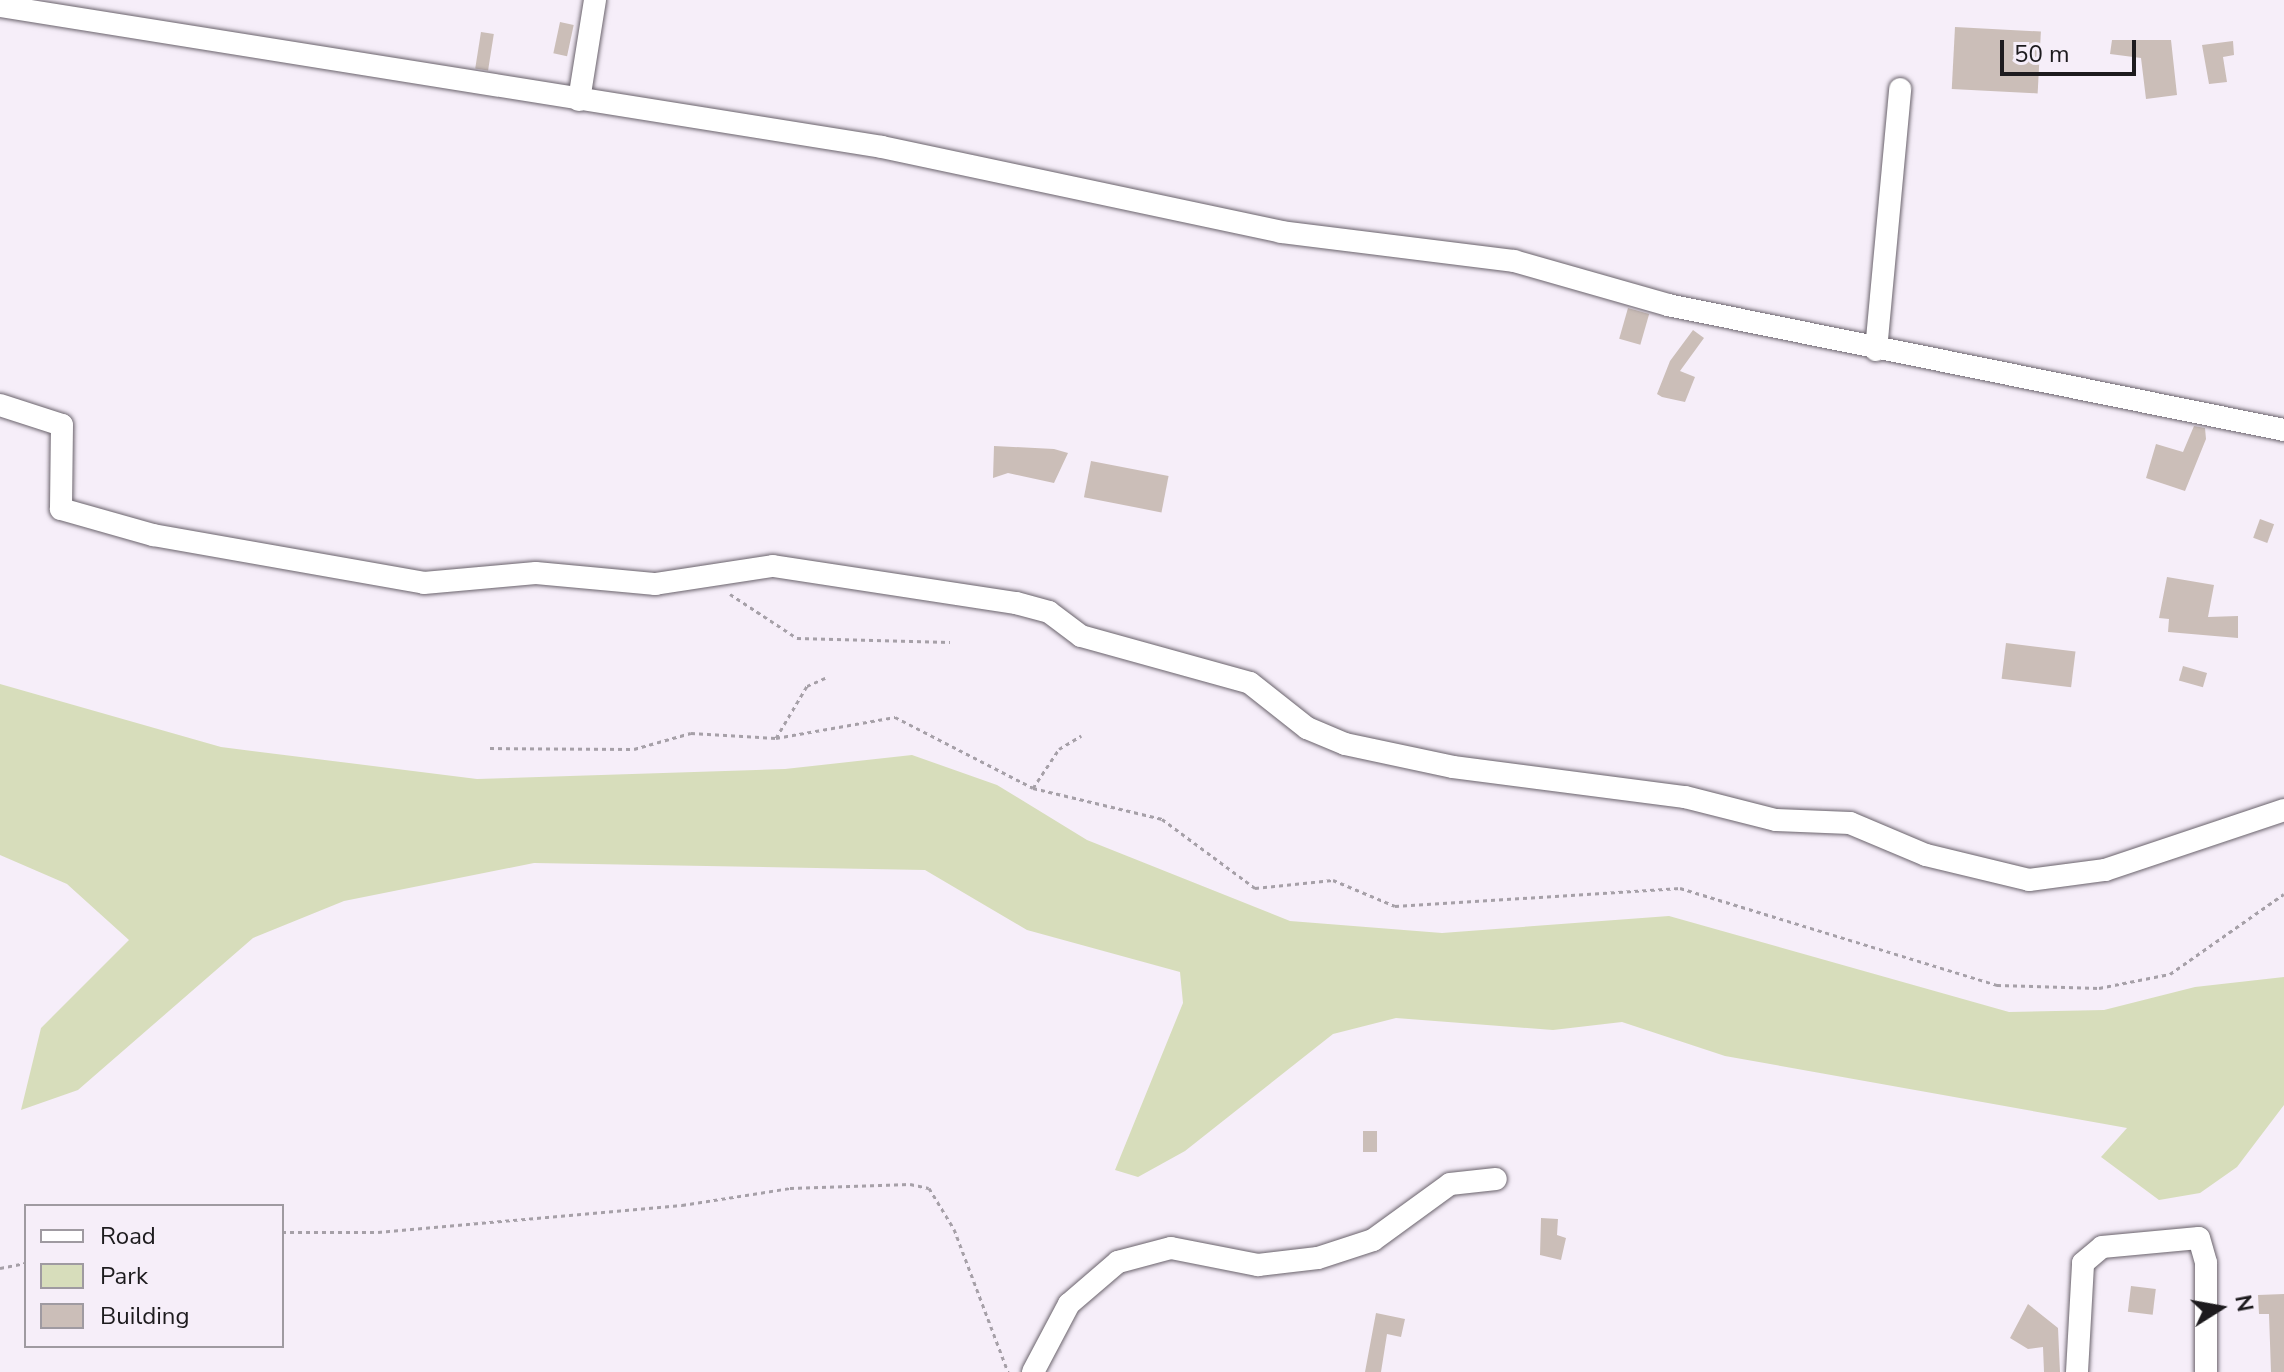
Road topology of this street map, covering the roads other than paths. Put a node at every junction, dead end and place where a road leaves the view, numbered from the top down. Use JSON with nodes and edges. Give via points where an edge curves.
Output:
{"nodes":[{"id":1,"x":595,"y":0,"type":"edge"},
{"id":2,"x":0,"y":6,"type":"edge"},
{"id":3,"x":1900,"y":89,"type":"dead end"},
{"id":4,"x":579,"y":100,"type":"junction"},
{"id":5,"x":1876,"y":350,"type":"junction"},
{"id":6,"x":0,"y":405,"type":"edge"},
{"id":7,"x":2284,"y":430,"type":"edge"},
{"id":8,"x":2284,"y":810,"type":"edge"},
{"id":9,"x":1496,"y":1179,"type":"dead end"},
{"id":10,"x":1033,"y":1372,"type":"edge"},
{"id":11,"x":2077,"y":1372,"type":"edge"},
{"id":12,"x":2206,"y":1372,"type":"edge"}],
"edges":[{"from":1,"to":4,"type":"street"},
{"from":2,"to":4,"type":"street"},
{"from":3,"to":5,"type":"street"},
{"from":4,"to":5,"type":"street","via":[[882,147],[1281,232],[1514,261],[1584,275],[1668,305]]},
{"from":5,"to":7,"type":"street"},
{"from":6,"to":8,"type":"street","via":[[62,425],[61,509],[178,540],[424,583],[536,573],[655,584],[773,566],[1016,603],[1049,612],[1081,636],[1250,683],[1307,728],[1345,744],[1453,767],[1685,797],[1776,820],[1850,823],[1950,863],[2029,880],[2105,870]]},
{"from":9,"to":10,"type":"street","via":[[1450,1184],[1373,1240],[1318,1258],[1258,1265],[1171,1248],[1118,1262],[1069,1304]]},
{"from":11,"to":12,"type":"street","via":[[2083,1263],[2102,1247],[2199,1238],[2206,1263]]}]}
